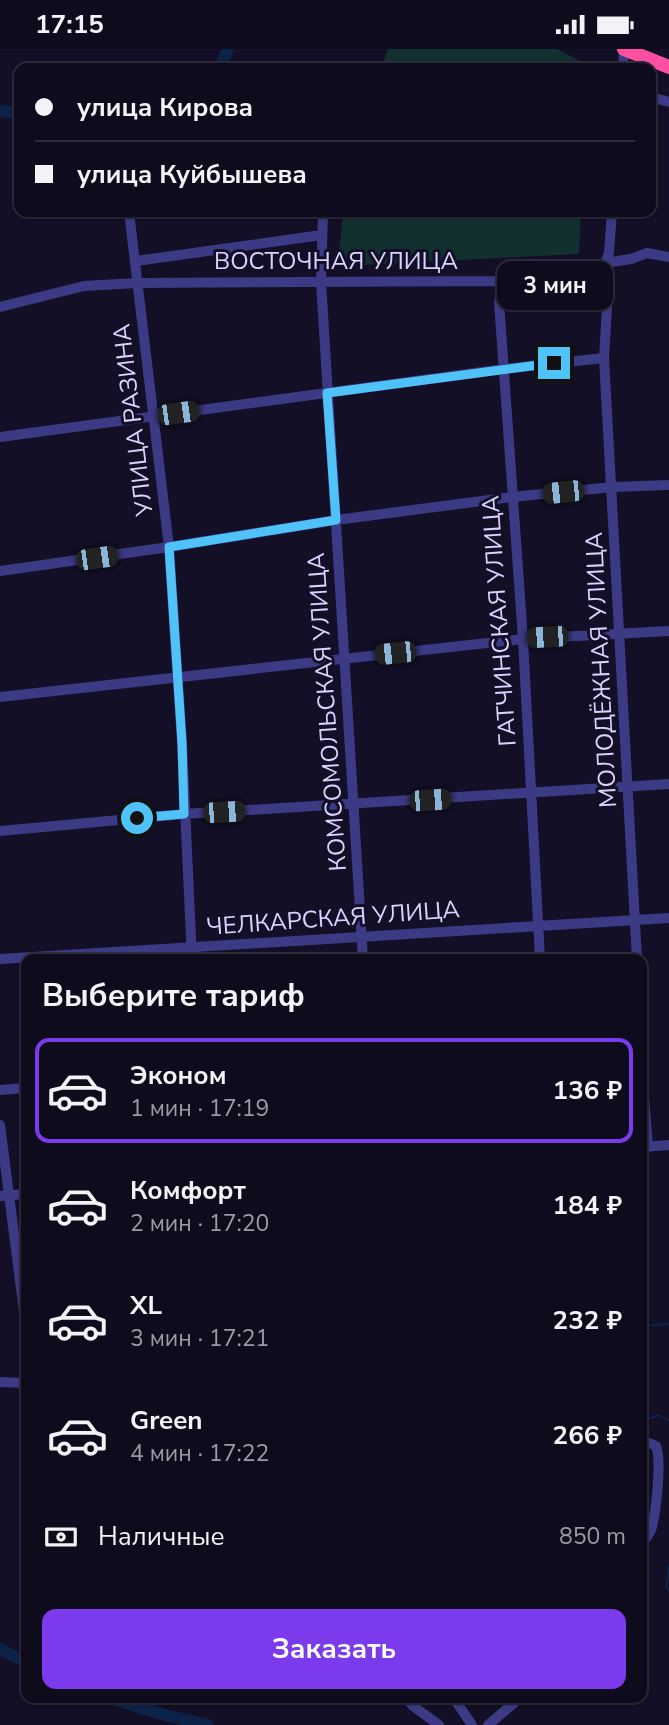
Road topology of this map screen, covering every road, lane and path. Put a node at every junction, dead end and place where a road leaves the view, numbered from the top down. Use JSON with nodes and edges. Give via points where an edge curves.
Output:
{"nodes":[{"id":1,"x":624,"y":49,"type":"edge"},
{"id":2,"x":669,"y":68,"type":"edge"},
{"id":3,"x":130,"y":217,"type":"edge"},
{"id":4,"x":323,"y":217,"type":"edge"},
{"id":5,"x":612,"y":217,"type":"edge"},
{"id":6,"x":322,"y":235,"type":"junction"},
{"id":7,"x":669,"y":257,"type":"edge"},
{"id":8,"x":136,"y":261,"type":"junction"},
{"id":9,"x":605,"y":263,"type":"junction"},
{"id":10,"x":503,"y":281,"type":"junction"},
{"id":11,"x":321,"y":282,"type":"junction"},
{"id":12,"x":137,"y":283,"type":"junction"},
{"id":13,"x":0,"y":307,"type":"edge"},
{"id":14,"x":604,"y":358,"type":"junction"},
{"id":15,"x":504,"y":369,"type":"junction"},
{"id":16,"x":327,"y":393,"type":"junction"},
{"id":17,"x":153,"y":416,"type":"junction"},
{"id":18,"x":0,"y":437,"type":"edge"},
{"id":19,"x":669,"y":485,"type":"edge"},
{"id":20,"x":613,"y":487,"type":"junction"},
{"id":21,"x":512,"y":497,"type":"junction"},
{"id":22,"x":336,"y":520,"type":"junction"},
{"id":23,"x":169,"y":547,"type":"junction"},
{"id":24,"x":0,"y":571,"type":"edge"},
{"id":25,"x":669,"y":631,"type":"edge"},
{"id":26,"x":619,"y":633,"type":"junction"},
{"id":27,"x":523,"y":639,"type":"junction"},
{"id":28,"x":344,"y":658,"type":"junction"},
{"id":29,"x":178,"y":677,"type":"junction"},
{"id":30,"x":0,"y":697,"type":"edge"},
{"id":31,"x":669,"y":784,"type":"edge"},
{"id":32,"x":627,"y":785,"type":"junction"},
{"id":33,"x":531,"y":794,"type":"junction"},
{"id":34,"x":354,"y":804,"type":"junction"},
{"id":35,"x":184,"y":814,"type":"junction"},
{"id":36,"x":0,"y":831,"type":"edge"},
{"id":37,"x":669,"y":918,"type":"edge"},
{"id":38,"x":635,"y":919,"type":"junction"},
{"id":39,"x":538,"y":925,"type":"junction"},
{"id":40,"x":361,"y":937,"type":"junction"},
{"id":41,"x":192,"y":953,"type":"edge"},
{"id":42,"x":154,"y":954,"type":"edge"},
{"id":43,"x":363,"y":954,"type":"edge"},
{"id":44,"x":540,"y":954,"type":"edge"},
{"id":45,"x":636,"y":954,"type":"edge"},
{"id":46,"x":21,"y":957,"type":"edge"},
{"id":47,"x":0,"y":958,"type":"edge"},
{"id":48,"x":21,"y":1088,"type":"edge"},
{"id":49,"x":0,"y":1090,"type":"edge"},
{"id":50,"x":0,"y":1125,"type":"edge"},
{"id":51,"x":669,"y":1145,"type":"edge"},
{"id":52,"x":647,"y":1147,"type":"edge"},
{"id":53,"x":5,"y":1195,"type":"edge"},
{"id":54,"x":21,"y":1289,"type":"edge"},
{"id":55,"x":0,"y":1382,"type":"edge"},
{"id":56,"x":21,"y":1383,"type":"edge"},
{"id":57,"x":647,"y":1442,"type":"edge"},
{"id":58,"x":647,"y":1536,"type":"edge"},
{"id":59,"x":410,"y":1703,"type":"edge"},
{"id":60,"x":457,"y":1703,"type":"edge"},
{"id":61,"x":514,"y":1703,"type":"edge"},
{"id":62,"x":439,"y":1725,"type":"edge"},
{"id":63,"x":472,"y":1725,"type":"edge"},
{"id":64,"x":488,"y":1725,"type":"edge"}],
"edges":[{"from":1,"to":2,"type":"highway"},
{"from":3,"to":8,"type":"street","name":"УЛИЦА РАЗИНА"},
{"from":4,"to":6,"type":"street","name":"КОМСОМОЛЬСКАЯ УЛИЦА"},
{"from":5,"to":9,"type":"street","name":"МОЛОДЁЖНАЯ УЛИЦА"},
{"from":6,"to":8,"type":"street","name":"ВОСТОЧНАЯ УЛИЦА"},
{"from":6,"to":11,"type":"street","name":"КОМСОМОЛЬСКАЯ УЛИЦА"},
{"from":7,"to":9,"type":"street","name":"ВОСТОЧНАЯ УЛИЦА","via":[[646,253]]},
{"from":8,"to":12,"type":"street","name":"УЛИЦА РАЗИНА"},
{"from":9,"to":10,"type":"street","name":"ВОСТОЧНАЯ УЛИЦА","via":[[595,270],[523,275]]},
{"from":9,"to":14,"type":"street","name":"МОЛОДЁЖНАЯ УЛИЦА","via":[[609,274]]},
{"from":10,"to":11,"type":"street","name":"ВОСТОЧНАЯ УЛИЦА"},
{"from":10,"to":15,"type":"street","name":"ГАТЧИНСКАЯ УЛИЦА","via":[[499,302]]},
{"from":11,"to":12,"type":"street","name":"ВОСТОЧНАЯ УЛИЦА"},
{"from":11,"to":16,"type":"street","name":"КОМСОМОЛЬСКАЯ УЛИЦА"},
{"from":12,"to":13,"type":"street","name":"ВОСТОЧНАЯ УЛИЦА","via":[[84,286]]},
{"from":12,"to":17,"type":"street","name":"УЛИЦА РАЗИНА"},
{"from":14,"to":15,"type":"street"},
{"from":14,"to":20,"type":"street","name":"МОЛОДЁЖНАЯ УЛИЦА"},
{"from":15,"to":16,"type":"street"},
{"from":15,"to":21,"type":"street","name":"ГАТЧИНСКАЯ УЛИЦА"},
{"from":16,"to":17,"type":"street"},
{"from":16,"to":22,"type":"street","name":"КОМСОМОЛЬСКАЯ УЛИЦА"},
{"from":17,"to":18,"type":"street"},
{"from":17,"to":23,"type":"street","name":"УЛИЦА РАЗИНА"},
{"from":19,"to":20,"type":"street"},
{"from":20,"to":21,"type":"street"},
{"from":20,"to":26,"type":"street","name":"МОЛОДЁЖНАЯ УЛИЦА"},
{"from":21,"to":22,"type":"street"},
{"from":21,"to":27,"type":"street","name":"ГАТЧИНСКАЯ УЛИЦА"},
{"from":22,"to":23,"type":"street"},
{"from":22,"to":28,"type":"street","name":"КОМСОМОЛЬСКАЯ УЛИЦА"},
{"from":23,"to":24,"type":"street"},
{"from":23,"to":29,"type":"street","name":"УЛИЦА РАЗИНА"},
{"from":25,"to":26,"type":"street"},
{"from":26,"to":27,"type":"street"},
{"from":26,"to":32,"type":"street","name":"МОЛОДЁЖНАЯ УЛИЦА"},
{"from":27,"to":28,"type":"street"},
{"from":27,"to":33,"type":"street","name":"ГАТЧИНСКАЯ УЛИЦА"},
{"from":28,"to":29,"type":"street"},
{"from":28,"to":34,"type":"street","name":"КОМСОМОЛЬСКАЯ УЛИЦА"},
{"from":29,"to":30,"type":"street"},
{"from":29,"to":35,"type":"street","name":"УЛИЦА РАЗИНА"},
{"from":31,"to":32,"type":"street"},
{"from":32,"to":33,"type":"street"},
{"from":32,"to":38,"type":"street","name":"МОЛОДЁЖНАЯ УЛИЦА"},
{"from":33,"to":34,"type":"street"},
{"from":33,"to":39,"type":"street","name":"ГАТЧИНСКАЯ УЛИЦА"},
{"from":34,"to":35,"type":"street"},
{"from":34,"to":40,"type":"street","name":"КОМСОМОЛЬСКАЯ УЛИЦА"},
{"from":35,"to":36,"type":"street"},
{"from":35,"to":41,"type":"street","name":"УЛИЦА РАЗИНА"},
{"from":37,"to":38,"type":"street","name":"ЧЕЛКАРСКАЯ УЛИЦА"},
{"from":38,"to":39,"type":"street","name":"ЧЕЛКАРСКАЯ УЛИЦА"},
{"from":38,"to":45,"type":"street","name":"МОЛОДЁЖНАЯ УЛИЦА"},
{"from":39,"to":40,"type":"street","name":"ЧЕЛКАРСКАЯ УЛИЦА"},
{"from":39,"to":44,"type":"street","name":"ГАТЧИНСКАЯ УЛИЦА"},
{"from":40,"to":41,"type":"street","name":"ЧЕЛКАРСКАЯ УЛИЦА"},
{"from":40,"to":43,"type":"street","name":"КОМСОМОЛЬСКАЯ УЛИЦА"},
{"from":41,"to":42,"type":"street","name":"ЧЕЛКАРСКАЯ УЛИЦА"},
{"from":46,"to":47,"type":"street","name":"ЧЕЛКАРСКАЯ УЛИЦА"},
{"from":48,"to":49,"type":"street"},
{"from":50,"to":53,"type":"street"},
{"from":51,"to":52,"type":"street"},
{"from":53,"to":54,"type":"street"},
{"from":55,"to":56,"type":"street"},
{"from":57,"to":58,"type":"street","via":[[656,1446],[660,1456]]},
{"from":59,"to":62,"type":"street"},
{"from":60,"to":63,"type":"street"},
{"from":61,"to":64,"type":"street"}]}
